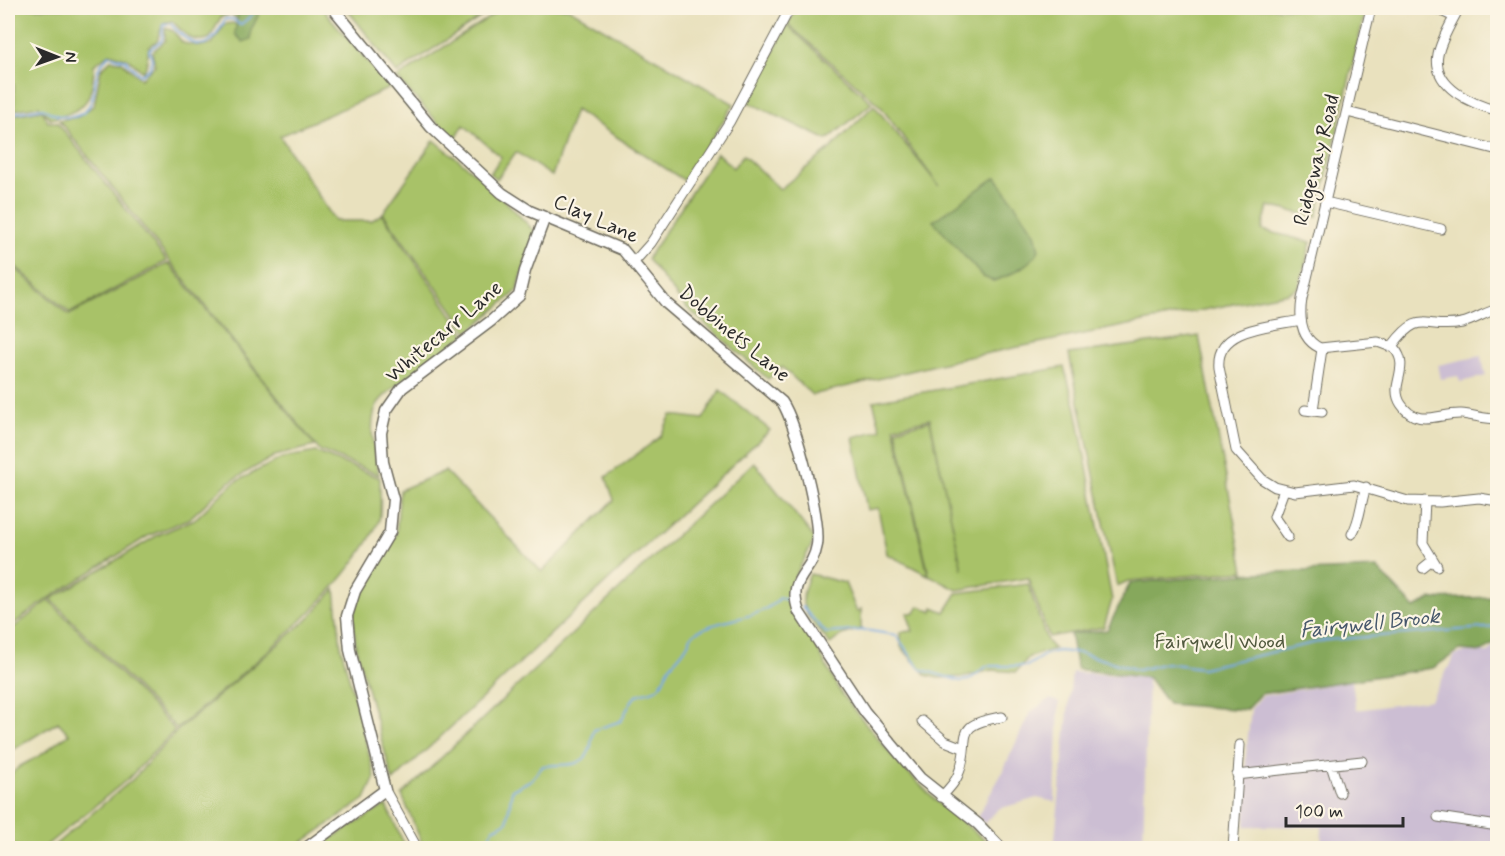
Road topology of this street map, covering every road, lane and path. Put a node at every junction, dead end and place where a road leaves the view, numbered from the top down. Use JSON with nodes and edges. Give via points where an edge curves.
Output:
{"nodes":[{"id":1,"x":333,"y":8,"type":"edge"},
{"id":2,"x":790,"y":8,"type":"edge"},
{"id":3,"x":1371,"y":8,"type":"edge"},
{"id":4,"x":1435,"y":8,"type":"edge"},
{"id":5,"x":1459,"y":8,"type":"edge"},
{"id":6,"x":1454,"y":17,"type":"junction"},
{"id":7,"x":1497,"y":111,"type":"edge"},
{"id":8,"x":1347,"y":112,"type":"junction"},
{"id":9,"x":1497,"y":150,"type":"edge"},
{"id":10,"x":1325,"y":202,"type":"junction"},
{"id":11,"x":544,"y":217,"type":"junction"},
{"id":12,"x":1441,"y":229,"type":"dead end"},
{"id":13,"x":634,"y":262,"type":"junction"},
{"id":14,"x":1497,"y":309,"type":"edge"},
{"id":15,"x":1301,"y":320,"type":"junction"},
{"id":16,"x":1392,"y":346,"type":"junction"},
{"id":17,"x":1322,"y":349,"type":"junction"},
{"id":18,"x":1313,"y":411,"type":"dead end"},
{"id":19,"x":1497,"y":419,"type":"edge"},
{"id":20,"x":1366,"y":487,"type":"junction"},
{"id":21,"x":1284,"y":490,"type":"junction"},
{"id":22,"x":1425,"y":501,"type":"junction"},
{"id":23,"x":1497,"y":501,"type":"edge"},
{"id":24,"x":1365,"y":533,"type":"dead end"},
{"id":25,"x":1282,"y":535,"type":"dead end"},
{"id":26,"x":1423,"y":568,"type":"dead end"},
{"id":27,"x":1002,"y":717,"type":"dead end"},
{"id":28,"x":922,"y":721,"type":"dead end"},
{"id":29,"x":1240,"y":745,"type":"dead end"},
{"id":30,"x":963,"y":748,"type":"junction"},
{"id":31,"x":1362,"y":761,"type":"dead end"},
{"id":32,"x":1331,"y":765,"type":"junction"},
{"id":33,"x":1237,"y":775,"type":"junction"},
{"id":34,"x":386,"y":790,"type":"junction"},
{"id":35,"x":1340,"y":793,"type":"dead end"},
{"id":36,"x":941,"y":797,"type":"junction"},
{"id":37,"x":1438,"y":817,"type":"dead end"},
{"id":38,"x":1497,"y":826,"type":"edge"},
{"id":39,"x":306,"y":849,"type":"edge"},
{"id":40,"x":417,"y":849,"type":"edge"},
{"id":41,"x":1000,"y":849,"type":"edge"},
{"id":42,"x":1233,"y":849,"type":"edge"}],
"edges":[{"from":1,"to":11,"type":"street","name":"Clay Lane","via":[[431,127],[502,193]]},
{"from":2,"to":13,"type":"street","name":"Clay Lane","via":[[730,121],[651,243]]},
{"from":3,"to":8,"type":"street","name":"Ridgeway Road"},
{"from":4,"to":6,"type":"street"},
{"from":5,"to":6,"type":"street"},
{"from":6,"to":7,"type":"street","via":[[1438,55],[1441,76],[1455,91]]},
{"from":8,"to":9,"type":"street"},
{"from":8,"to":10,"type":"street","name":"Ridgeway Road"},
{"from":10,"to":12,"type":"street"},
{"from":10,"to":15,"type":"street","name":"Ridgeway Road","via":[[1302,299]]},
{"from":11,"to":13,"type":"street","name":"Clay Lane","via":[[609,242]]},
{"from":11,"to":34,"type":"street","name":"Whitecarr Lane","via":[[519,296],[402,388],[386,411],[381,433],[383,462],[393,499],[390,532],[355,591],[347,616],[350,650]]},
{"from":13,"to":36,"type":"street","name":"Dobbinets Lane","via":[[667,304],[788,410],[818,535],[813,558],[795,586],[799,612],[865,712]]},
{"from":14,"to":16,"type":"street","via":[[1461,323],[1417,323],[1403,331]]},
{"from":15,"to":17,"type":"street","via":[[1308,340]]},
{"from":15,"to":21,"type":"street","via":[[1236,335],[1224,345],[1219,357],[1236,450],[1262,478]]},
{"from":16,"to":17,"type":"street","via":[[1376,342]]},
{"from":16,"to":19,"type":"street","via":[[1401,363],[1398,398],[1413,415],[1429,419],[1461,414]]},
{"from":17,"to":18,"type":"street"},
{"from":20,"to":21,"type":"street"},
{"from":20,"to":22,"type":"street","via":[[1406,501]]},
{"from":20,"to":24,"type":"street","via":[[1354,531]]},
{"from":21,"to":25,"type":"street","via":[[1274,517]]},
{"from":22,"to":23,"type":"street"},
{"from":22,"to":26,"type":"street","via":[[1423,543],[1435,563]]},
{"from":27,"to":30,"type":"street","via":[[976,721]]},
{"from":28,"to":30,"type":"street","via":[[951,746]]},
{"from":29,"to":33,"type":"street"},
{"from":30,"to":36,"type":"street","via":[[958,777]]},
{"from":31,"to":32,"type":"street"},
{"from":32,"to":33,"type":"street"},
{"from":32,"to":35,"type":"street"},
{"from":33,"to":42,"type":"street"},
{"from":34,"to":39,"type":"street"},
{"from":34,"to":40,"type":"street","name":"Whitecarr Lane"},
{"from":36,"to":41,"type":"street","name":"Dobbinets Lane","via":[[978,825]]},
{"from":37,"to":38,"type":"street"}]}
